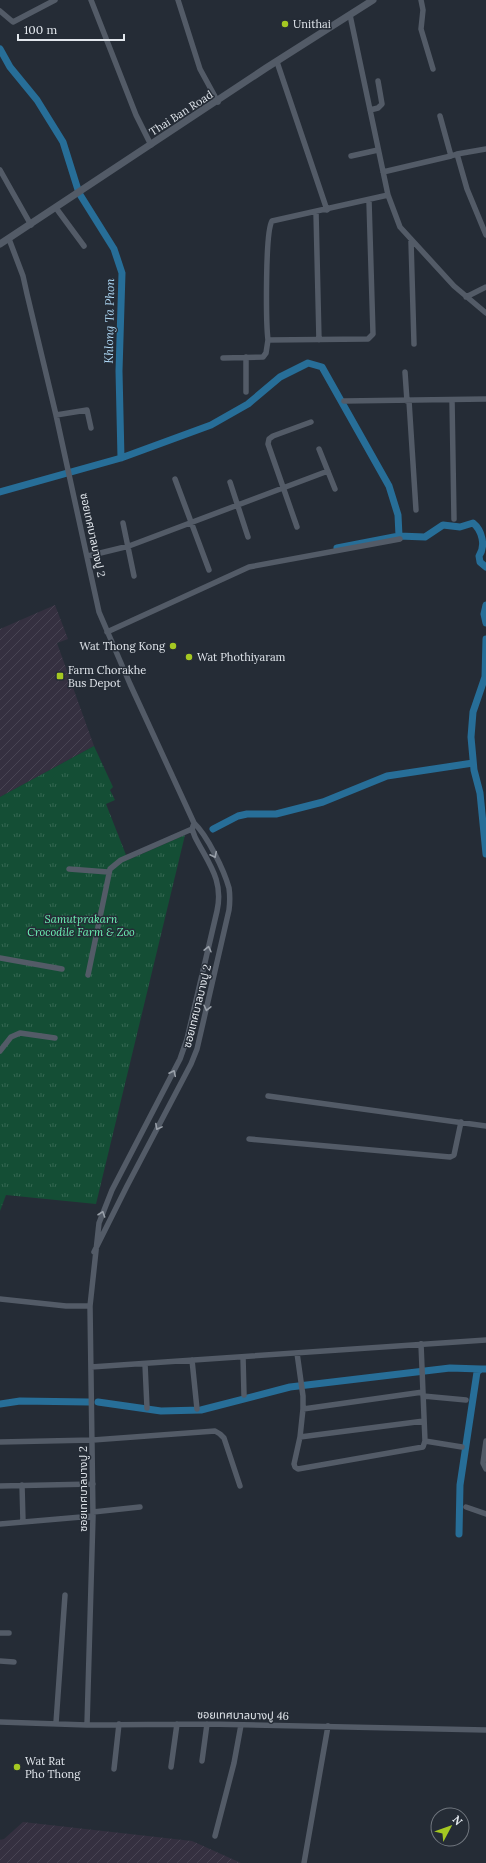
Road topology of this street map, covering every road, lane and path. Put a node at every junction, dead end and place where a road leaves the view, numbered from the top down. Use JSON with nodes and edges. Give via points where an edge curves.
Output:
{"nodes":[{"id":1,"x":55,"y":0,"type":"edge"},
{"id":2,"x":91,"y":0,"type":"edge"},
{"id":3,"x":178,"y":0,"type":"edge"},
{"id":4,"x":373,"y":0,"type":"edge"},
{"id":5,"x":421,"y":0,"type":"edge"},
{"id":6,"x":0,"y":11,"type":"edge"},
{"id":7,"x":350,"y":15,"type":"junction"},
{"id":8,"x":277,"y":62,"type":"junction"},
{"id":9,"x":433,"y":68,"type":"dead end"},
{"id":10,"x":378,"y":82,"type":"dead end"},
{"id":11,"x":218,"y":102,"type":"junction"},
{"id":12,"x":370,"y":110,"type":"junction"},
{"id":13,"x":440,"y":116,"type":"dead end"},
{"id":14,"x":151,"y":145,"type":"junction"},
{"id":15,"x":486,"y":149,"type":"edge"},
{"id":16,"x":378,"y":150,"type":"junction"},
{"id":17,"x":457,"y":154,"type":"junction"},
{"id":18,"x":351,"y":156,"type":"dead end"},
{"id":19,"x":451,"y":156,"type":"junction"},
{"id":20,"x":0,"y":170,"type":"edge"},
{"id":21,"x":383,"y":172,"type":"junction"},
{"id":22,"x":388,"y":195,"type":"junction"},
{"id":23,"x":369,"y":200,"type":"junction"},
{"id":24,"x":56,"y":208,"type":"junction"},
{"id":25,"x":327,"y":210,"type":"junction"},
{"id":26,"x":316,"y":212,"type":"junction"},
{"id":27,"x":31,"y":224,"type":"junction"},
{"id":28,"x":486,"y":235,"type":"edge"},
{"id":29,"x":8,"y":239,"type":"junction"},
{"id":30,"x":411,"y":241,"type":"junction"},
{"id":31,"x":0,"y":244,"type":"edge"},
{"id":32,"x":84,"y":246,"type":"dead end"},
{"id":33,"x":486,"y":287,"type":"edge"},
{"id":34,"x":466,"y":297,"type":"junction"},
{"id":35,"x":486,"y":313,"type":"edge"},
{"id":36,"x":268,"y":340,"type":"junction"},
{"id":37,"x":318,"y":340,"type":"junction"},
{"id":38,"x":414,"y":344,"type":"dead end"},
{"id":39,"x":246,"y":357,"type":"junction"},
{"id":40,"x":223,"y":358,"type":"dead end"},
{"id":41,"x":405,"y":372,"type":"dead end"},
{"id":42,"x":246,"y":392,"type":"dead end"},
{"id":43,"x":486,"y":399,"type":"edge"},
{"id":44,"x":452,"y":400,"type":"junction"},
{"id":45,"x":408,"y":401,"type":"junction"},
{"id":46,"x":344,"y":402,"type":"dead end"},
{"id":47,"x":56,"y":415,"type":"junction"},
{"id":48,"x":310,"y":422,"type":"dead end"},
{"id":49,"x":92,"y":428,"type":"dead end"},
{"id":50,"x":319,"y":449,"type":"dead end"},
{"id":51,"x":328,"y":471,"type":"junction"},
{"id":52,"x":175,"y":479,"type":"dead end"},
{"id":53,"x":230,"y":482,"type":"dead end"},
{"id":54,"x":284,"y":488,"type":"junction"},
{"id":55,"x":335,"y":489,"type":"dead end"},
{"id":56,"x":236,"y":504,"type":"junction"},
{"id":57,"x":416,"y":510,"type":"dead end"},
{"id":58,"x":454,"y":519,"type":"dead end"},
{"id":59,"x":191,"y":521,"type":"junction"},
{"id":60,"x":123,"y":523,"type":"dead end"},
{"id":61,"x":297,"y":527,"type":"dead end"},
{"id":62,"x":248,"y":537,"type":"dead end"},
{"id":63,"x":400,"y":539,"type":"dead end"},
{"id":64,"x":128,"y":546,"type":"junction"},
{"id":65,"x":88,"y":556,"type":"junction"},
{"id":66,"x":209,"y":570,"type":"dead end"},
{"id":67,"x":134,"y":576,"type":"dead end"},
{"id":68,"x":107,"y":632,"type":"junction"},
{"id":69,"x":193,"y":826,"type":"junction"},
{"id":70,"x":69,"y":869,"type":"dead end"},
{"id":71,"x":108,"y":872,"type":"junction"},
{"id":72,"x":0,"y":958,"type":"edge"},
{"id":73,"x":62,"y":970,"type":"dead end"},
{"id":74,"x":88,"y":975,"type":"dead end"},
{"id":75,"x":55,"y":1038,"type":"dead end"},
{"id":76,"x":0,"y":1051,"type":"edge"},
{"id":77,"x":268,"y":1096,"type":"dead end"},
{"id":78,"x":461,"y":1122,"type":"junction"},
{"id":79,"x":486,"y":1126,"type":"edge"},
{"id":80,"x":249,"y":1139,"type":"dead end"},
{"id":81,"x":94,"y":1252,"type":"junction"},
{"id":82,"x":0,"y":1299,"type":"edge"},
{"id":83,"x":90,"y":1306,"type":"junction"},
{"id":84,"x":486,"y":1340,"type":"edge"},
{"id":85,"x":421,"y":1344,"type":"junction"},
{"id":86,"x":297,"y":1353,"type":"junction"},
{"id":87,"x":243,"y":1357,"type":"junction"},
{"id":88,"x":192,"y":1360,"type":"junction"},
{"id":89,"x":145,"y":1364,"type":"junction"},
{"id":90,"x":91,"y":1367,"type":"junction"},
{"id":91,"x":423,"y":1394,"type":"junction"},
{"id":92,"x":244,"y":1395,"type":"dead end"},
{"id":93,"x":466,"y":1400,"type":"dead end"},
{"id":94,"x":147,"y":1408,"type":"dead end"},
{"id":95,"x":197,"y":1409,"type":"dead end"},
{"id":96,"x":303,"y":1409,"type":"junction"},
{"id":97,"x":424,"y":1421,"type":"junction"},
{"id":98,"x":300,"y":1437,"type":"junction"},
{"id":99,"x":93,"y":1440,"type":"junction"},
{"id":100,"x":425,"y":1441,"type":"junction"},
{"id":101,"x":486,"y":1441,"type":"edge"},
{"id":102,"x":0,"y":1442,"type":"edge"},
{"id":103,"x":462,"y":1447,"type":"dead end"},
{"id":104,"x":486,"y":1469,"type":"edge"},
{"id":105,"x":93,"y":1484,"type":"junction"},
{"id":106,"x":22,"y":1485,"type":"junction"},
{"id":107,"x":0,"y":1486,"type":"edge"},
{"id":108,"x":240,"y":1486,"type":"dead end"},
{"id":109,"x":140,"y":1507,"type":"dead end"},
{"id":110,"x":466,"y":1507,"type":"dead end"},
{"id":111,"x":93,"y":1514,"type":"junction"},
{"id":112,"x":486,"y":1514,"type":"edge"},
{"id":113,"x":23,"y":1522,"type":"junction"},
{"id":114,"x":0,"y":1524,"type":"edge"},
{"id":115,"x":64,"y":1595,"type":"dead end"},
{"id":116,"x":0,"y":1633,"type":"edge"},
{"id":117,"x":9,"y":1633,"type":"dead end"},
{"id":118,"x":0,"y":1661,"type":"edge"},
{"id":119,"x":14,"y":1662,"type":"dead end"},
{"id":120,"x":0,"y":1722,"type":"edge"},
{"id":121,"x":56,"y":1723,"type":"junction"},
{"id":122,"x":119,"y":1724,"type":"junction"},
{"id":123,"x":177,"y":1724,"type":"junction"},
{"id":124,"x":207,"y":1724,"type":"junction"},
{"id":125,"x":87,"y":1725,"type":"junction"},
{"id":126,"x":242,"y":1725,"type":"junction"},
{"id":127,"x":328,"y":1726,"type":"junction"},
{"id":128,"x":486,"y":1730,"type":"edge"},
{"id":129,"x":202,"y":1761,"type":"dead end"},
{"id":130,"x":171,"y":1767,"type":"dead end"},
{"id":131,"x":114,"y":1769,"type":"dead end"},
{"id":132,"x":215,"y":1836,"type":"dead end"},
{"id":133,"x":304,"y":1863,"type":"edge"}],
"edges":[{"from":1,"to":6,"type":"street","via":[[13,22]]},
{"from":2,"to":14,"type":"street","via":[[136,115]]},
{"from":3,"to":11,"type":"street","via":[[200,69]]},
{"from":4,"to":7,"type":"street","name":"Thai Ban Road"},
{"from":5,"to":9,"type":"street","via":[[422,29]]},
{"from":7,"to":8,"type":"street","name":"Thai Ban Road"},
{"from":7,"to":12,"type":"street"},
{"from":8,"to":11,"type":"street","name":"Thai Ban Road"},
{"from":8,"to":25,"type":"street"},
{"from":10,"to":12,"type":"street","via":[[382,104]]},
{"from":11,"to":14,"type":"street","name":"Thai Ban Road"},
{"from":12,"to":16,"type":"street"},
{"from":13,"to":19,"type":"street"},
{"from":14,"to":24,"type":"street","name":"Thai Ban Road"},
{"from":15,"to":17,"type":"street"},
{"from":16,"to":18,"type":"street"},
{"from":16,"to":21,"type":"street"},
{"from":17,"to":19,"type":"street"},
{"from":17,"to":28,"type":"street","via":[[467,189]]},
{"from":19,"to":21,"type":"street"},
{"from":20,"to":27,"type":"street"},
{"from":21,"to":22,"type":"street"},
{"from":22,"to":23,"type":"street"},
{"from":22,"to":30,"type":"street","via":[[400,227]]},
{"from":23,"to":25,"type":"street"},
{"from":23,"to":37,"type":"street","via":[[373,334],[368,339]]},
{"from":24,"to":27,"type":"street","name":"Thai Ban Road"},
{"from":24,"to":32,"type":"street"},
{"from":25,"to":26,"type":"street"},
{"from":26,"to":36,"type":"street","via":[[272,221],[267,262]]},
{"from":26,"to":37,"type":"street"},
{"from":27,"to":29,"type":"street","name":"Thai Ban Road"},
{"from":29,"to":31,"type":"street","name":"Thai Ban Road"},
{"from":29,"to":47,"type":"street","name":"ซอยเทศบาลบางปู 2","via":[[23,276]]},
{"from":30,"to":34,"type":"street"},
{"from":30,"to":38,"type":"street"},
{"from":33,"to":34,"type":"street"},
{"from":34,"to":35,"type":"street"},
{"from":36,"to":37,"type":"street"},
{"from":36,"to":39,"type":"street","via":[[265,356]]},
{"from":39,"to":40,"type":"street"},
{"from":39,"to":42,"type":"street"},
{"from":41,"to":45,"type":"street"},
{"from":43,"to":44,"type":"street"},
{"from":44,"to":45,"type":"street"},
{"from":44,"to":58,"type":"street"},
{"from":45,"to":46,"type":"street"},
{"from":45,"to":57,"type":"street"},
{"from":47,"to":49,"type":"street","via":[[87,410]]},
{"from":47,"to":65,"type":"street","name":"ซอยเทศบาลบางปู 2"},
{"from":48,"to":54,"type":"street","via":[[270,439],[268,444]]},
{"from":50,"to":51,"type":"street"},
{"from":51,"to":54,"type":"street"},
{"from":51,"to":55,"type":"street"},
{"from":52,"to":59,"type":"street"},
{"from":53,"to":56,"type":"street"},
{"from":54,"to":56,"type":"street"},
{"from":54,"to":61,"type":"street"},
{"from":56,"to":59,"type":"street"},
{"from":56,"to":62,"type":"street"},
{"from":59,"to":64,"type":"street"},
{"from":59,"to":66,"type":"street"},
{"from":60,"to":64,"type":"street"},
{"from":63,"to":68,"type":"street","via":[[249,567]]},
{"from":64,"to":65,"type":"street"},
{"from":64,"to":67,"type":"street"},
{"from":65,"to":68,"type":"street","name":"ซอยเทศบาลบางปู 2","via":[[99,612]]},
{"from":68,"to":69,"type":"street","name":"ซอยเทศบาลบางปู 2"},
{"from":69,"to":71,"type":"street","via":[[121,860]]},
{"from":81,"to":69,"type":"street","name":"ซอยเทศบาลบางปู 2","one_way":true,"via":[[99,1223],[112,1190],[180,1059],[217,911],[218,886]]},
{"from":69,"to":81,"type":"street","name":"ซอยเทศบาลบางปู 2","one_way":true,"via":[[200,828],[210,846],[230,894],[229,910],[209,1002],[191,1064]]},
{"from":70,"to":71,"type":"street"},
{"from":71,"to":74,"type":"street"},
{"from":72,"to":73,"type":"street"},
{"from":75,"to":76,"type":"street","via":[[20,1033],[11,1037]]},
{"from":77,"to":78,"type":"street"},
{"from":78,"to":79,"type":"street"},
{"from":78,"to":80,"type":"street","via":[[454,1155],[450,1157]]},
{"from":81,"to":83,"type":"street","name":"ซอยเทศบาลบางปู 2"},
{"from":82,"to":83,"type":"street"},
{"from":83,"to":90,"type":"street","name":"ซอยเทศบาลบางปู 2"},
{"from":84,"to":85,"type":"street"},
{"from":85,"to":86,"type":"street"},
{"from":85,"to":91,"type":"street"},
{"from":86,"to":87,"type":"street"},
{"from":86,"to":96,"type":"street"},
{"from":87,"to":88,"type":"street"},
{"from":87,"to":92,"type":"street"},
{"from":88,"to":89,"type":"street"},
{"from":88,"to":95,"type":"street"},
{"from":89,"to":90,"type":"street"},
{"from":89,"to":94,"type":"street"},
{"from":90,"to":99,"type":"street","name":"ซอยเทศบาลบางปู 2"},
{"from":91,"to":93,"type":"street"},
{"from":91,"to":96,"type":"street"},
{"from":91,"to":97,"type":"street"},
{"from":96,"to":98,"type":"street"},
{"from":97,"to":98,"type":"street"},
{"from":97,"to":100,"type":"street"},
{"from":98,"to":100,"type":"street","via":[[294,1464],[298,1469],[420,1448]]},
{"from":99,"to":102,"type":"street"},
{"from":99,"to":105,"type":"street","name":"ซอยเทศบาลบางปู 2"},
{"from":99,"to":108,"type":"street","via":[[215,1431],[224,1438]]},
{"from":100,"to":103,"type":"street"},
{"from":101,"to":104,"type":"street","via":[[483,1463]]},
{"from":105,"to":106,"type":"street"},
{"from":105,"to":111,"type":"street","name":"ซอยเทศบาลบางปู 2"},
{"from":106,"to":107,"type":"street"},
{"from":106,"to":113,"type":"street"},
{"from":109,"to":111,"type":"street"},
{"from":110,"to":112,"type":"street"},
{"from":111,"to":113,"type":"street"},
{"from":111,"to":125,"type":"street","name":"ซอยเทศบาลบางปู 2"},
{"from":113,"to":114,"type":"street"},
{"from":115,"to":121,"type":"street"},
{"from":116,"to":117,"type":"street"},
{"from":118,"to":119,"type":"street"},
{"from":120,"to":121,"type":"street","name":"ซอยเทศบาลบางปู 46"},
{"from":121,"to":125,"type":"street","name":"ซอยเทศบาลบางปู 46"},
{"from":122,"to":123,"type":"street","name":"ซอยเทศบาลบางปู 46"},
{"from":122,"to":125,"type":"street","name":"ซอยเทศบาลบางปู 46"},
{"from":122,"to":131,"type":"street"},
{"from":123,"to":124,"type":"street","name":"ซอยเทศบาลบางปู 46"},
{"from":123,"to":130,"type":"street"},
{"from":124,"to":126,"type":"street","name":"ซอยเทศบาลบางปู 46"},
{"from":124,"to":129,"type":"street"},
{"from":126,"to":127,"type":"street","name":"ซอยเทศบาลบางปู 46"},
{"from":126,"to":132,"type":"street"},
{"from":127,"to":128,"type":"street","name":"ซอยเทศบาลบางปู 46"},
{"from":127,"to":133,"type":"street"}]}
